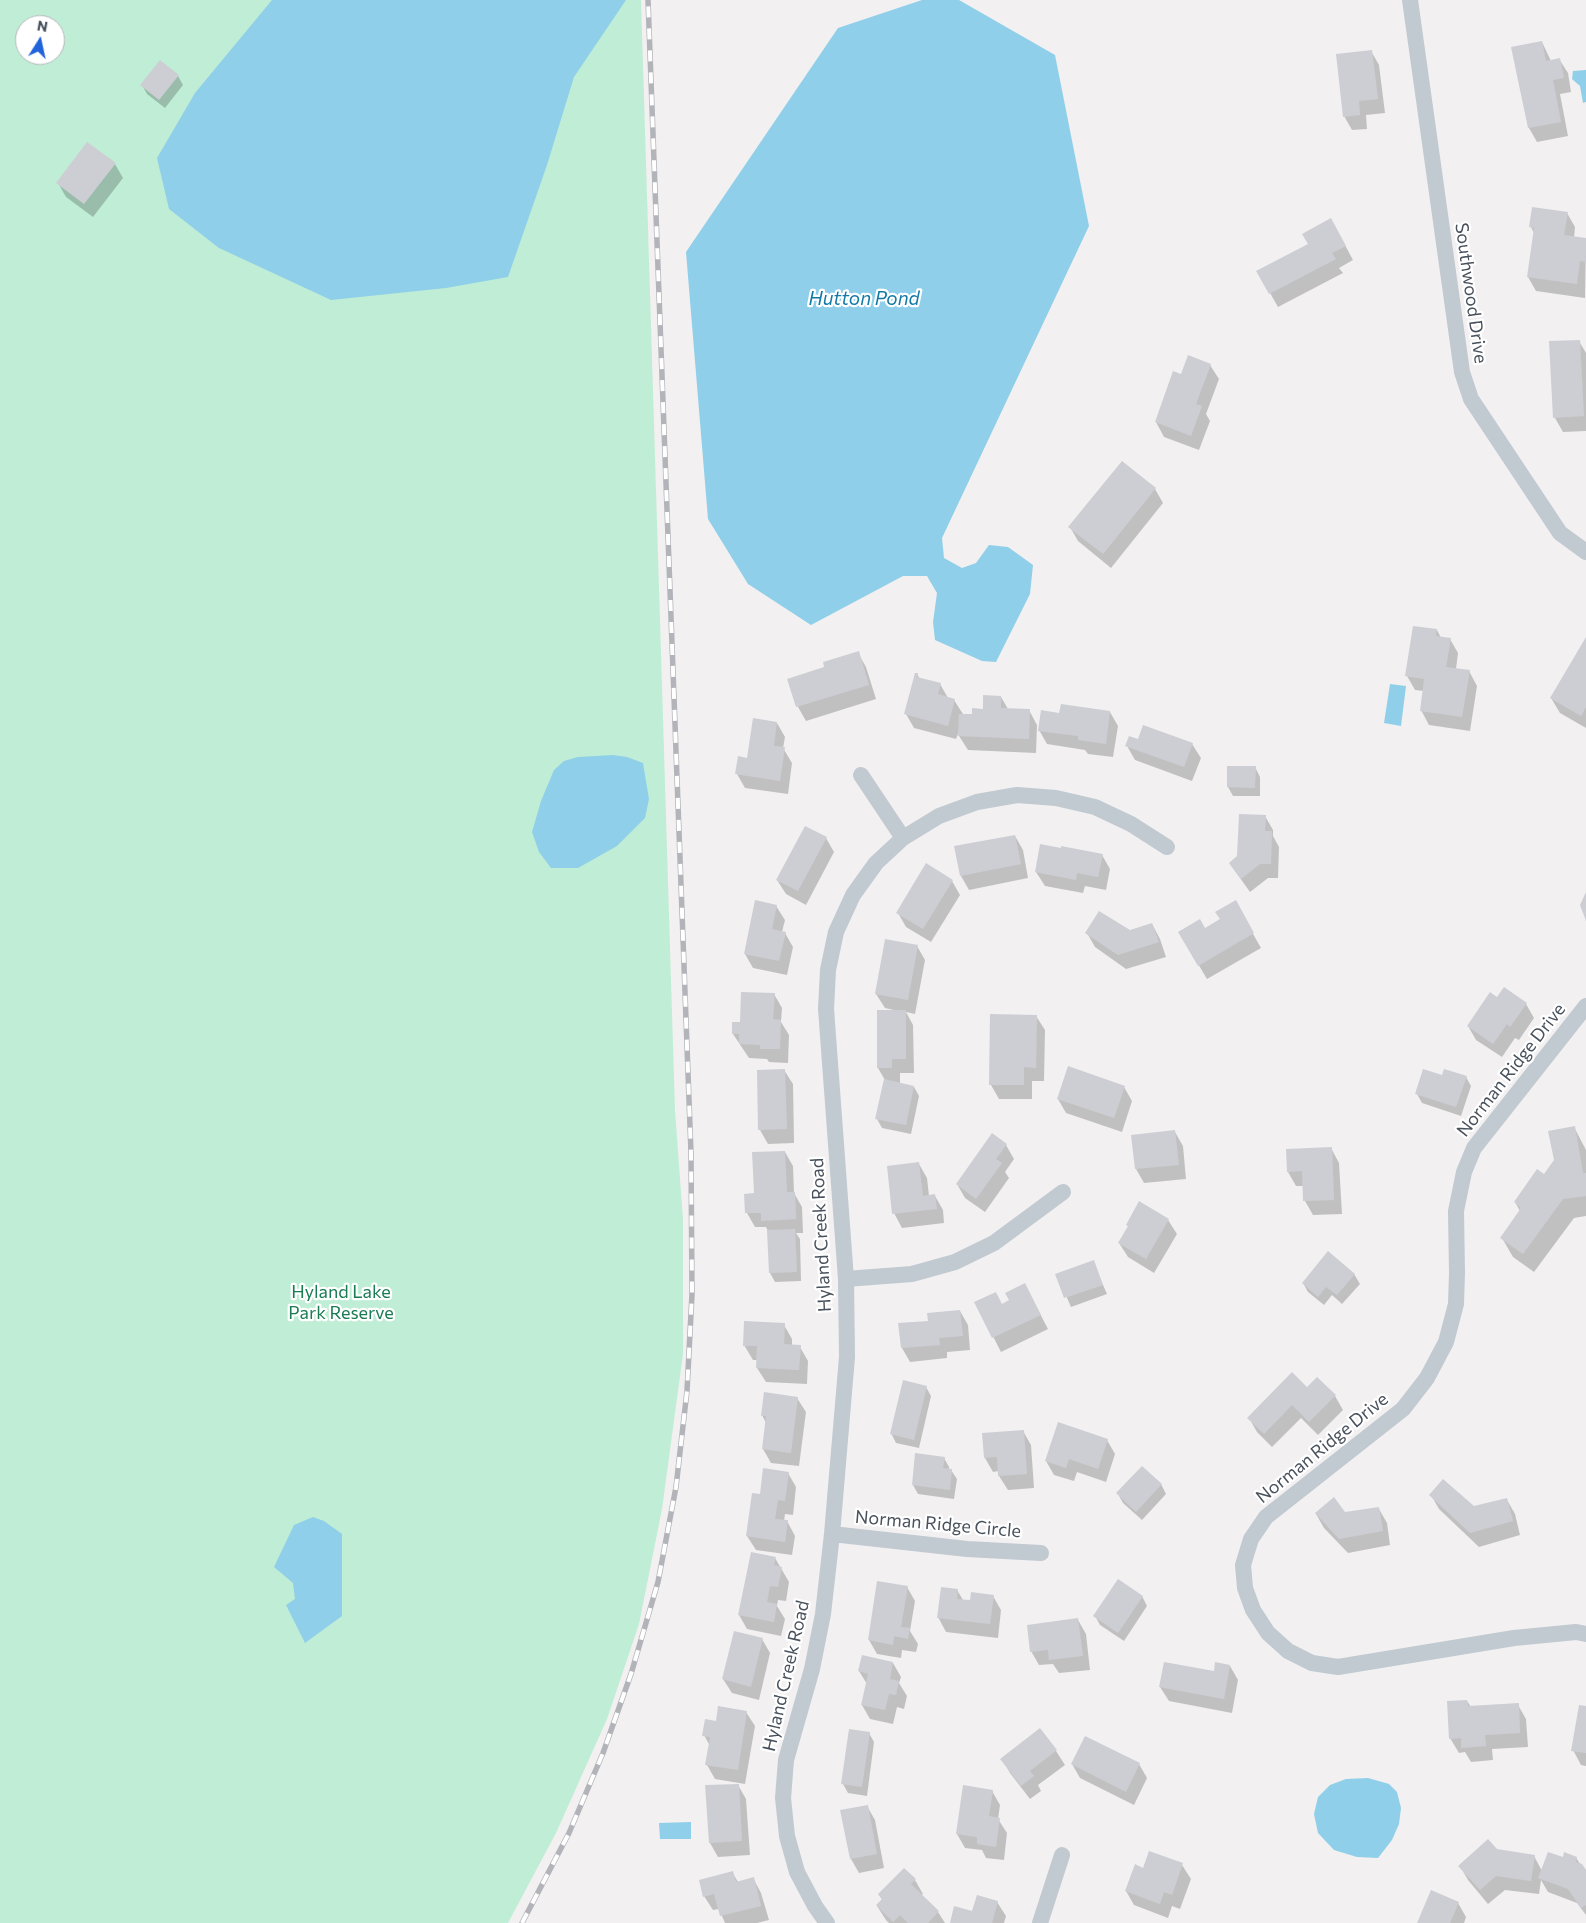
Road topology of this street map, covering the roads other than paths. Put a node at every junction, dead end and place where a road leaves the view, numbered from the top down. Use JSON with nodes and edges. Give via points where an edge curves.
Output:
{"nodes":[{"id":1,"x":1410,"y":0,"type":"edge"},
{"id":2,"x":1586,"y":552,"type":"edge"},
{"id":3,"x":861,"y":775,"type":"dead end"},
{"id":4,"x":903,"y":838,"type":"junction"},
{"id":5,"x":1167,"y":847,"type":"dead end"},
{"id":6,"x":1586,"y":1006,"type":"edge"},
{"id":7,"x":1063,"y":1192,"type":"dead end"},
{"id":8,"x":846,"y":1279,"type":"junction"},
{"id":9,"x":832,"y":1534,"type":"junction"},
{"id":10,"x":1041,"y":1553,"type":"dead end"},
{"id":11,"x":1586,"y":1634,"type":"edge"},
{"id":12,"x":1062,"y":1855,"type":"dead end"},
{"id":13,"x":827,"y":1923,"type":"edge"},
{"id":14,"x":1040,"y":1923,"type":"edge"}],
"edges":[{"from":1,"to":2,"type":"street","name":"Southwood Drive","via":[[1462,372],[1471,399],[1560,532]]},
{"from":3,"to":4,"type":"street"},
{"from":4,"to":5,"type":"street","name":"Hyland Creek Road","via":[[939,816],[978,802],[1018,795],[1095,806]]},
{"from":4,"to":8,"type":"street","name":"Hyland Creek Road","via":[[876,862],[852,895],[836,932],[828,970],[826,1010]]},
{"from":6,"to":11,"type":"street","name":"Norman Ridge Drive","via":[[1474,1148],[1464,1172],[1456,1211],[1456,1304],[1446,1342],[1427,1378],[1404,1409],[1266,1517],[1251,1539],[1243,1565],[1245,1588],[1253,1610],[1268,1633],[1288,1652],[1312,1662],[1338,1667],[1514,1638],[1576,1632]]},
{"from":7,"to":8,"type":"street","via":[[994,1243],[955,1262],[912,1274]]},
{"from":8,"to":9,"type":"street","name":"Hyland Creek Road","via":[[847,1357]]},
{"from":9,"to":10,"type":"street","name":"Norman Ridge Circle","via":[[967,1549]]},
{"from":9,"to":13,"type":"street","name":"Hyland Creek Road","via":[[823,1614],[812,1669],[786,1760],[782,1798],[787,1836],[797,1872]]},
{"from":12,"to":14,"type":"street"}]}
